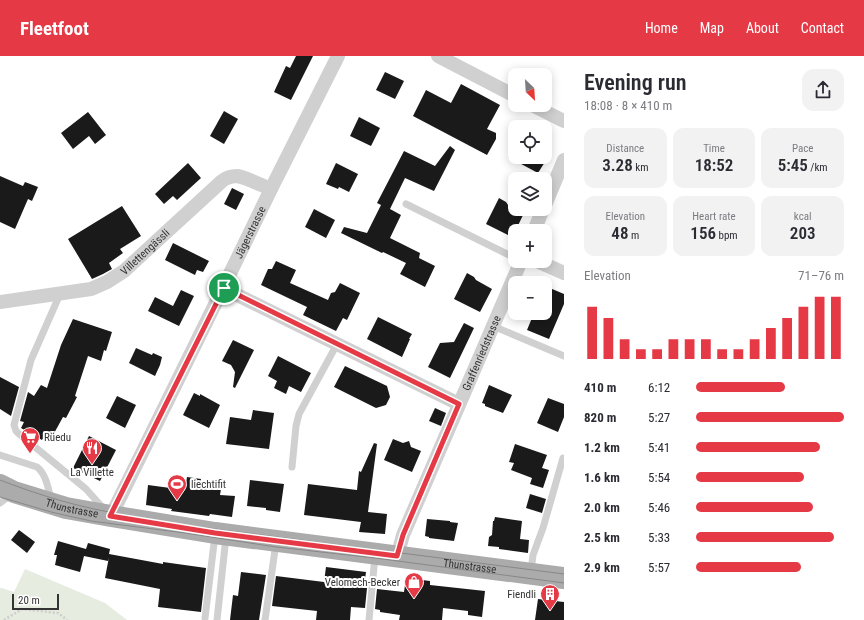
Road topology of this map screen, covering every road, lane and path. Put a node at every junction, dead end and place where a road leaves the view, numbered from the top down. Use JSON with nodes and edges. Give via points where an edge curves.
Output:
{"nodes":[{"id":1,"x":338,"y":56,"type":"edge"},
{"id":2,"x":438,"y":56,"type":"edge"},
{"id":3,"x":508,"y":92,"type":"edge"},
{"id":4,"x":546,"y":112,"type":"edge"},
{"id":5,"x":564,"y":121,"type":"edge"},
{"id":6,"x":564,"y":160,"type":"edge"},
{"id":7,"x":552,"y":188,"type":"edge"},
{"id":8,"x":271,"y":189,"type":"junction"},
{"id":9,"x":406,"y":204,"type":"dead end"},
{"id":10,"x":508,"y":255,"type":"edge"},
{"id":11,"x":518,"y":268,"type":"edge"},
{"id":12,"x":552,"y":268,"type":"edge"},
{"id":13,"x":564,"y":273,"type":"edge"},
{"id":14,"x":224,"y":288,"type":"junction"},
{"id":15,"x":60,"y":293,"type":"junction"},
{"id":16,"x":0,"y":302,"type":"edge"},
{"id":17,"x":493,"y":326,"type":"junction"},
{"id":18,"x":337,"y":344,"type":"junction"},
{"id":19,"x":564,"y":356,"type":"edge"},
{"id":20,"x":459,"y":404,"type":"junction"},
{"id":21,"x":0,"y":455,"type":"edge"},
{"id":22,"x":563,"y":458,"type":"edge"},
{"id":23,"x":292,"y":467,"type":"dead end"},
{"id":24,"x":3,"y":493,"type":"edge"},
{"id":25,"x":53,"y":504,"type":"junction"},
{"id":26,"x":110,"y":516,"type":"junction"},
{"id":27,"x":221,"y":534,"type":"junction"},
{"id":28,"x":276,"y":541,"type":"junction"},
{"id":29,"x":375,"y":554,"type":"junction"},
{"id":30,"x":397,"y":556,"type":"junction"},
{"id":31,"x":530,"y":574,"type":"junction"},
{"id":32,"x":564,"y":578,"type":"edge"},
{"id":33,"x":205,"y":618,"type":"dead end"},
{"id":34,"x":4,"y":620,"type":"edge"},
{"id":35,"x":67,"y":620,"type":"edge"},
{"id":36,"x":218,"y":620,"type":"edge"},
{"id":37,"x":265,"y":620,"type":"edge"},
{"id":38,"x":368,"y":620,"type":"edge"}],
"edges":[{"from":1,"to":8,"type":"street","name":"Jägerstrasse"},
{"from":2,"to":3,"type":"street"},
{"from":4,"to":5,"type":"street"},
{"from":6,"to":7,"type":"street"},
{"from":8,"to":14,"type":"street","name":"Jägerstrasse"},
{"from":8,"to":15,"type":"street","name":"Villettengässli","via":[[239,176],[227,178],[124,271],[91,288]]},
{"from":9,"to":10,"type":"lane"},
{"from":11,"to":17,"type":"street","name":"Graffenriedstrasse"},
{"from":12,"to":13,"type":"street"},
{"from":14,"to":18,"type":"street"},
{"from":14,"to":26,"type":"street","name":"Jägerstrasse"},
{"from":15,"to":16,"type":"street","name":"Villettengässli"},
{"from":15,"to":26,"type":"lane","via":[[31,360],[14,425],[18,433],[86,490]]},
{"from":17,"to":19,"type":"lane"},
{"from":17,"to":20,"type":"street","name":"Graffenriedstrasse"},
{"from":18,"to":20,"type":"street"},
{"from":18,"to":23,"type":"lane","via":[[299,414]]},
{"from":20,"to":30,"type":"street","name":"Graffenriedstrasse","via":[[403,535]]},
{"from":21,"to":25,"type":"lane","via":[[37,467],[46,482]]},
{"from":22,"to":31,"type":"lane","via":[[533,555]]},
{"from":24,"to":25,"type":"main road","name":"Thunstrasse"},
{"from":25,"to":26,"type":"main road","name":"Thunstrasse"},
{"from":26,"to":27,"type":"main road","name":"Thunstrasse"},
{"from":27,"to":28,"type":"main road","name":"Thunstrasse"},
{"from":27,"to":33,"type":"lane"},
{"from":27,"to":36,"type":"lane"},
{"from":28,"to":29,"type":"main road","name":"Thunstrasse"},
{"from":28,"to":37,"type":"lane"},
{"from":29,"to":30,"type":"main road","name":"Thunstrasse"},
{"from":29,"to":38,"type":"lane"},
{"from":30,"to":31,"type":"main road","name":"Thunstrasse"},
{"from":31,"to":32,"type":"main road","name":"Thunstrasse"},
{"from":34,"to":35,"type":"path","via":[[22,609],[58,613]]}]}
